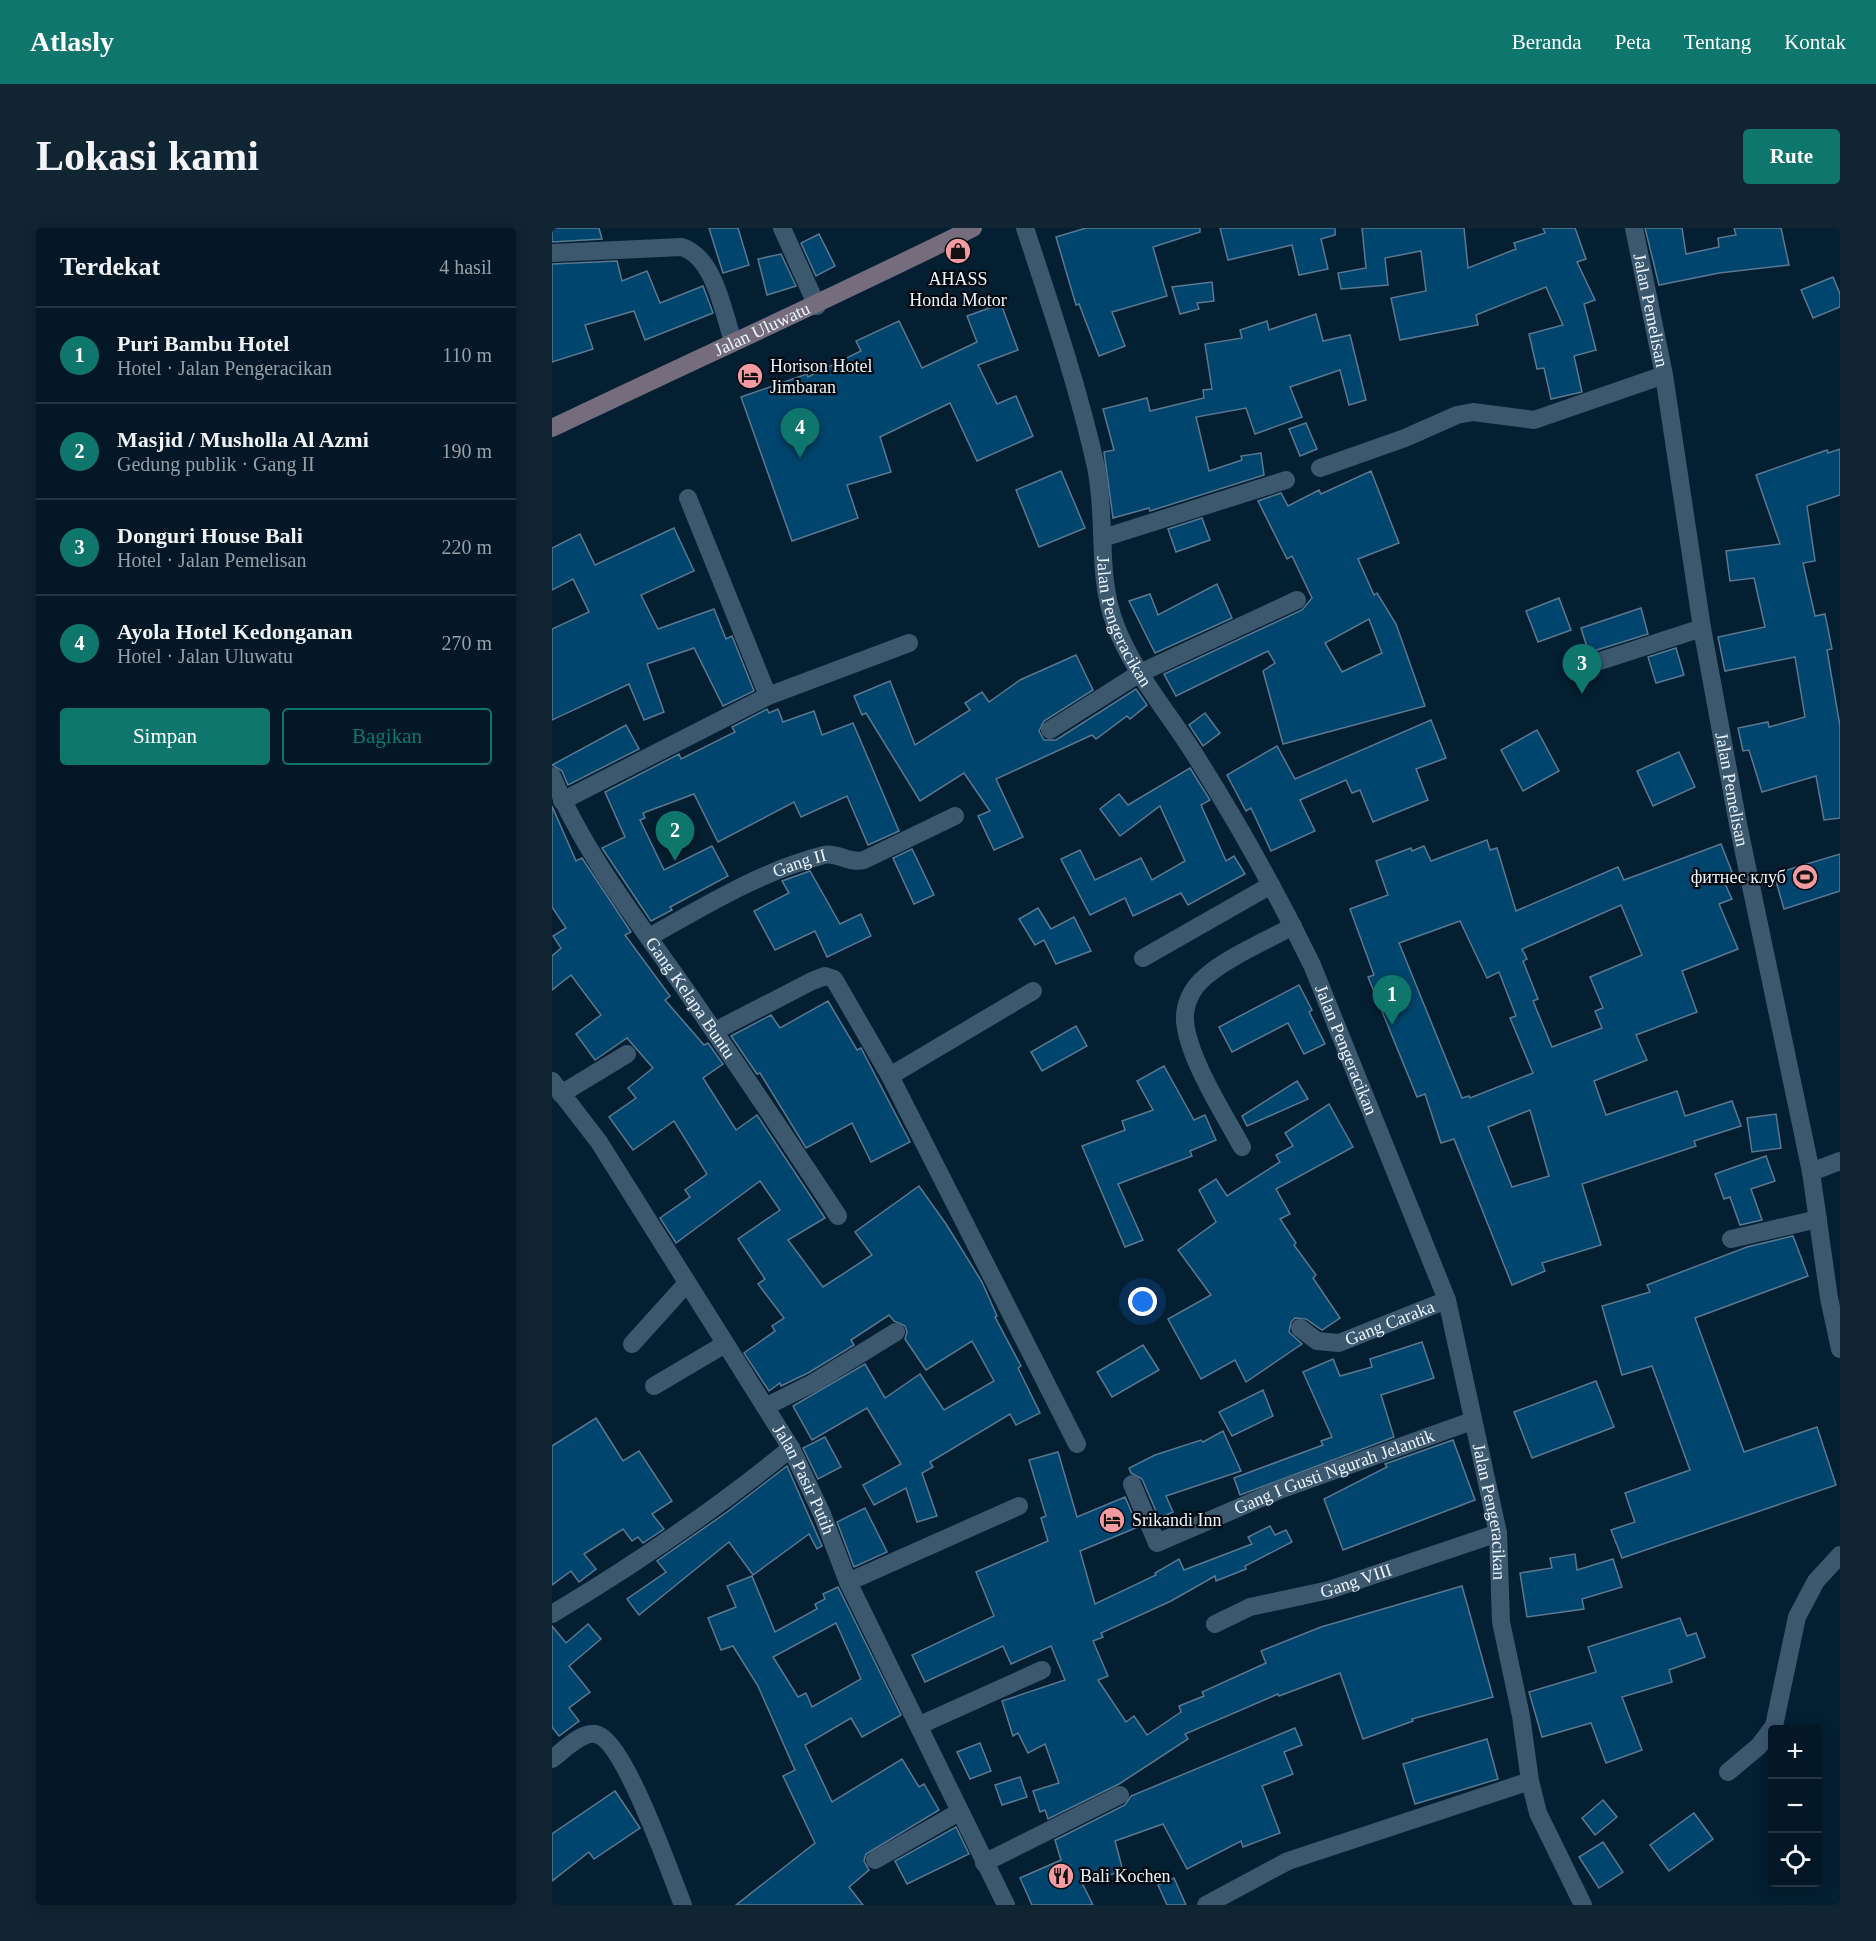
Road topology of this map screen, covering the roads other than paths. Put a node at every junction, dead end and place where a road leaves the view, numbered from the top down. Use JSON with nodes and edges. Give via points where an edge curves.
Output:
{"nodes":[{"id":1,"x":782,"y":228,"type":"edge"},
{"id":2,"x":973,"y":228,"type":"edge"},
{"id":3,"x":1026,"y":228,"type":"edge"},
{"id":4,"x":1634,"y":228,"type":"edge"},
{"id":5,"x":552,"y":253,"type":"edge"},
{"id":6,"x":817,"y":306,"type":"junction"},
{"id":7,"x":733,"y":341,"type":"junction"},
{"id":8,"x":1664,"y":375,"type":"junction"},
{"id":9,"x":552,"y":428,"type":"edge"},
{"id":10,"x":1320,"y":468,"type":"dead end"},
{"id":11,"x":1286,"y":480,"type":"dead end"},
{"id":12,"x":688,"y":498,"type":"dead end"},
{"id":13,"x":1103,"y":538,"type":"junction"},
{"id":14,"x":1297,"y":600,"type":"dead end"},
{"id":15,"x":1702,"y":628,"type":"junction"},
{"id":16,"x":909,"y":643,"type":"dead end"},
{"id":17,"x":1600,"y":662,"type":"dead end"},
{"id":18,"x":1140,"y":673,"type":"junction"},
{"id":19,"x":768,"y":696,"type":"junction"},
{"id":20,"x":1050,"y":730,"type":"dead end"},
{"id":21,"x":552,"y":776,"type":"edge"},
{"id":22,"x":562,"y":801,"type":"junction"},
{"id":23,"x":955,"y":816,"type":"dead end"},
{"id":24,"x":1271,"y":885,"type":"junction"},
{"id":25,"x":1293,"y":926,"type":"junction"},
{"id":26,"x":649,"y":937,"type":"junction"},
{"id":27,"x":1143,"y":958,"type":"dead end"},
{"id":28,"x":1033,"y":991,"type":"dead end"},
{"id":29,"x":715,"y":1031,"type":"junction"},
{"id":30,"x":627,"y":1054,"type":"dead end"},
{"id":31,"x":891,"y":1076,"type":"junction"},
{"id":32,"x":557,"y":1088,"type":"edge"},
{"id":33,"x":1242,"y":1147,"type":"dead end"},
{"id":34,"x":1840,"y":1161,"type":"edge"},
{"id":35,"x":1811,"y":1172,"type":"junction"},
{"id":36,"x":838,"y":1216,"type":"dead end"},
{"id":37,"x":1818,"y":1219,"type":"junction"},
{"id":38,"x":1731,"y":1239,"type":"dead end"},
{"id":39,"x":687,"y":1283,"type":"junction"},
{"id":40,"x":1447,"y":1300,"type":"junction"},
{"id":41,"x":1300,"y":1328,"type":"dead end"},
{"id":42,"x":896,"y":1332,"type":"dead end"},
{"id":43,"x":632,"y":1344,"type":"dead end"},
{"id":44,"x":725,"y":1344,"type":"junction"},
{"id":45,"x":1840,"y":1349,"type":"edge"},
{"id":46,"x":654,"y":1386,"type":"dead end"},
{"id":47,"x":765,"y":1407,"type":"junction"},
{"id":48,"x":1472,"y":1421,"type":"junction"},
{"id":49,"x":1077,"y":1444,"type":"dead end"},
{"id":50,"x":791,"y":1448,"type":"junction"},
{"id":51,"x":1132,"y":1484,"type":"dead end"},
{"id":52,"x":1019,"y":1506,"type":"dead end"},
{"id":53,"x":1497,"y":1533,"type":"junction"},
{"id":54,"x":1840,"y":1555,"type":"edge"},
{"id":55,"x":848,"y":1582,"type":"junction"},
{"id":56,"x":552,"y":1614,"type":"edge"},
{"id":57,"x":1215,"y":1624,"type":"dead end"},
{"id":58,"x":1041,"y":1670,"type":"dead end"},
{"id":59,"x":920,"y":1725,"type":"junction"},
{"id":60,"x":552,"y":1759,"type":"edge"},
{"id":61,"x":1728,"y":1772,"type":"dead end"},
{"id":62,"x":1530,"y":1782,"type":"junction"},
{"id":63,"x":1120,"y":1795,"type":"dead end"},
{"id":64,"x":959,"y":1812,"type":"junction"},
{"id":65,"x":875,"y":1860,"type":"dead end"},
{"id":66,"x":984,"y":1863,"type":"junction"},
{"id":67,"x":683,"y":1905,"type":"edge"},
{"id":68,"x":1006,"y":1905,"type":"edge"},
{"id":69,"x":1206,"y":1905,"type":"edge"},
{"id":70,"x":1582,"y":1905,"type":"edge"}],
"edges":[{"from":1,"to":6,"type":"street"},
{"from":2,"to":6,"type":"street","name":"Jalan Uluwatu"},
{"from":3,"to":13,"type":"street","name":"Jalan Pengeracikan","via":[[1096,467]]},
{"from":4,"to":8,"type":"street","name":"Jalan Pemelisan"},
{"from":5,"to":7,"type":"street","via":[[682,247],[689,250],[711,276]]},
{"from":6,"to":7,"type":"street","name":"Jalan Uluwatu"},
{"from":7,"to":9,"type":"street","name":"Jalan Uluwatu"},
{"from":8,"to":10,"type":"street","via":[[1534,420],[1473,412],[1457,415]]},
{"from":8,"to":15,"type":"street","name":"Jalan Pemelisan"},
{"from":11,"to":13,"type":"street"},
{"from":12,"to":19,"type":"street"},
{"from":13,"to":18,"type":"street","name":"Jalan Pengeracikan","via":[[1109,608]]},
{"from":14,"to":18,"type":"street"},
{"from":15,"to":17,"type":"street"},
{"from":15,"to":35,"type":"street","name":"Jalan Pemelisan","via":[[1738,824]]},
{"from":16,"to":19,"type":"street"},
{"from":18,"to":20,"type":"street"},
{"from":18,"to":24,"type":"street","name":"Jalan Pengeracikan","via":[[1196,756]]},
{"from":19,"to":22,"type":"street"},
{"from":21,"to":22,"type":"street","name":"Gang Kelapa Buntu"},
{"from":22,"to":26,"type":"street","name":"Gang Kelapa Buntu"},
{"from":23,"to":26,"type":"street","name":"Gang II","via":[[864,860],[854,862],[826,855],[771,873]]},
{"from":24,"to":25,"type":"street","name":"Jalan Pengeracikan"},
{"from":24,"to":27,"type":"street"},
{"from":25,"to":33,"type":"street","via":[[1206,976],[1186,1005],[1190,1041]]},
{"from":25,"to":40,"type":"street","name":"Jalan Pengeracikan"},
{"from":26,"to":29,"type":"street","name":"Gang Kelapa Buntu"},
{"from":28,"to":31,"type":"street"},
{"from":29,"to":31,"type":"street","via":[[828,976],[835,981]]},
{"from":29,"to":36,"type":"street","name":"Gang Kelapa Buntu"},
{"from":30,"to":32,"type":"street"},
{"from":31,"to":49,"type":"street"},
{"from":32,"to":39,"type":"street","name":"Jalan Pasir Putih","via":[[599,1142]]},
{"from":34,"to":35,"type":"street"},
{"from":35,"to":37,"type":"street","name":"Jalan Pemelisan"},
{"from":37,"to":38,"type":"street"},
{"from":37,"to":45,"type":"street","name":"Jalan Pemelisan"},
{"from":39,"to":43,"type":"street"},
{"from":39,"to":44,"type":"street","name":"Jalan Pasir Putih"},
{"from":40,"to":41,"type":"street","name":"Gang Caraka","via":[[1339,1343],[1317,1341]]},
{"from":40,"to":48,"type":"street","name":"Jalan Pengeracikan"},
{"from":42,"to":47,"type":"street"},
{"from":44,"to":46,"type":"street"},
{"from":44,"to":47,"type":"street","name":"Jalan Pasir Putih"},
{"from":47,"to":50,"type":"street","name":"Jalan Pasir Putih"},
{"from":48,"to":51,"type":"street","name":"Gang I Gusti Ngurah Jelantik","via":[[1282,1489],[1158,1544]]},
{"from":48,"to":53,"type":"street","name":"Jalan Pengeracikan"},
{"from":50,"to":55,"type":"street","name":"Jalan Pasir Putih"},
{"from":50,"to":56,"type":"street","via":[[699,1520]]},
{"from":52,"to":55,"type":"street"},
{"from":53,"to":57,"type":"street","name":"Gang VIII","via":[[1329,1590],[1250,1607]]},
{"from":53,"to":62,"type":"street","name":"Jalan Pengeracikan","via":[[1501,1622]]},
{"from":54,"to":61,"type":"street","via":[[1815,1581],[1797,1617],[1774,1726],[1759,1746]]},
{"from":55,"to":59,"type":"street","name":"Jalan Pasir Putih"},
{"from":58,"to":59,"type":"street"},
{"from":59,"to":64,"type":"street","name":"Jalan Pasir Putih"},
{"from":60,"to":67,"type":"street","via":[[589,1735],[600,1735],[610,1744],[630,1774]]},
{"from":62,"to":69,"type":"street","via":[[1288,1861]]},
{"from":62,"to":70,"type":"street","name":"Jalan Pengeracikan","via":[[1538,1813]]},
{"from":63,"to":66,"type":"street"},
{"from":64,"to":65,"type":"street"},
{"from":64,"to":66,"type":"street","name":"Jalan Pasir Putih"},
{"from":66,"to":68,"type":"street","name":"Jalan Pasir Putih"}]}
